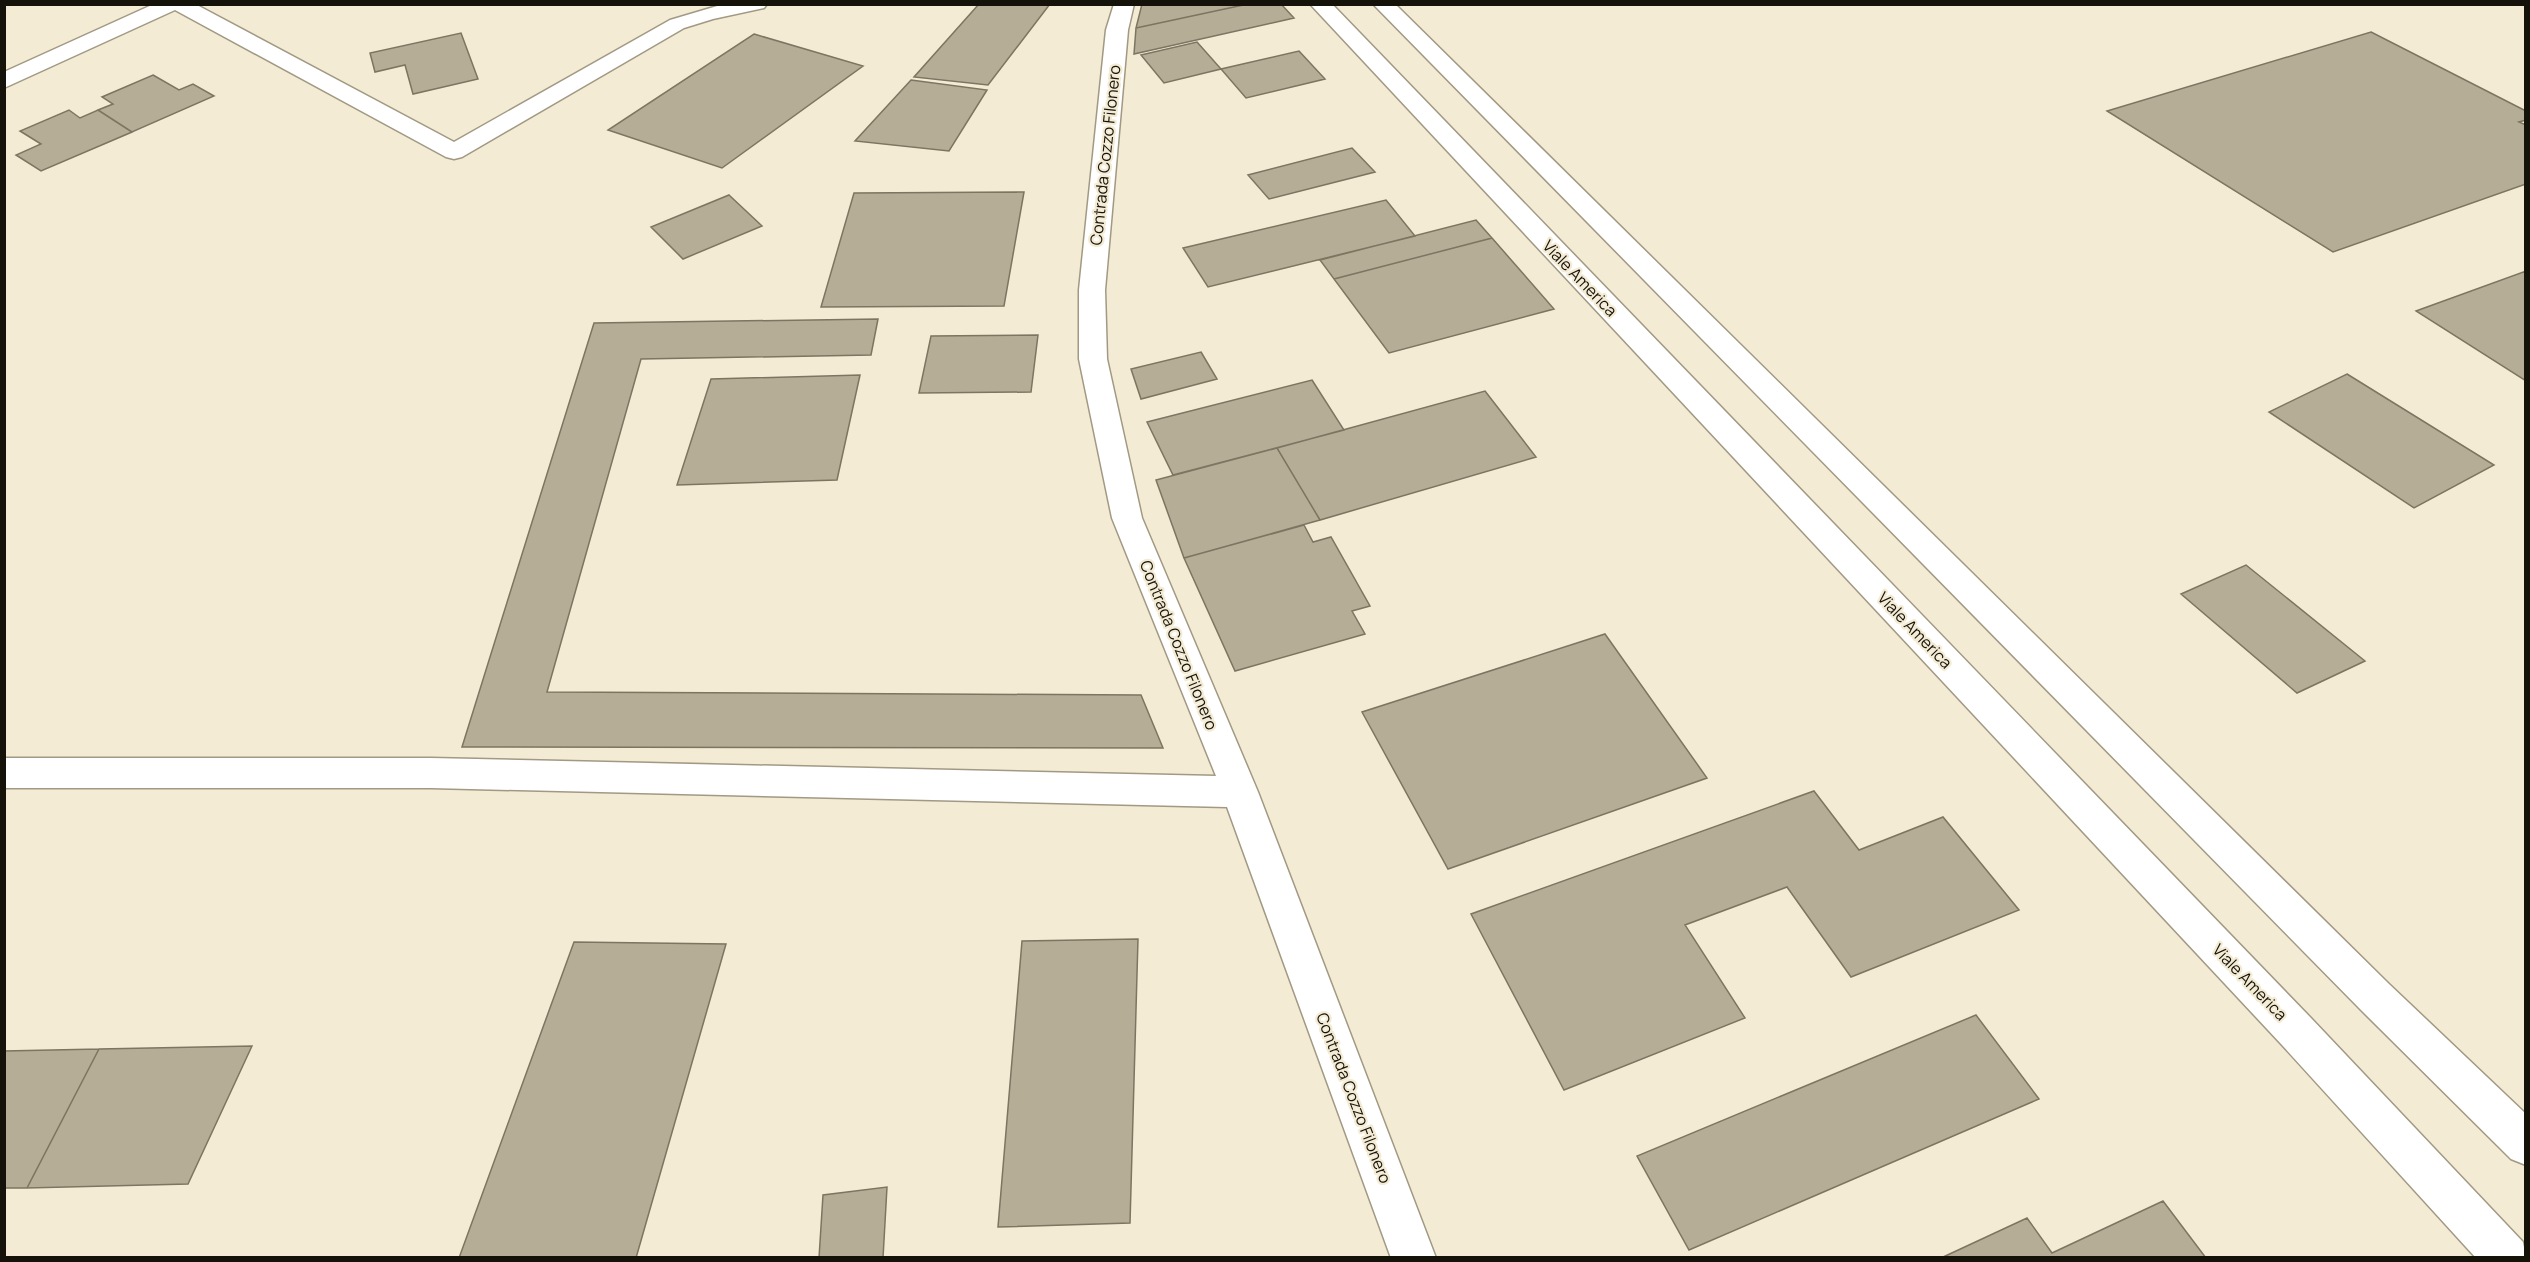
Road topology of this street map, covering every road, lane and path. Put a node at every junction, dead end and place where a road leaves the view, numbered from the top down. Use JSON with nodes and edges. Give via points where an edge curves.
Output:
{"nodes":[{"id":1,"x":172,"y":4,"type":"edge"},
{"id":2,"x":179,"y":4,"type":"edge"},
{"id":3,"x":757,"y":4,"type":"edge"},
{"id":4,"x":1124,"y":4,"type":"edge"},
{"id":5,"x":1320,"y":4,"type":"edge"},
{"id":6,"x":1383,"y":4,"type":"edge"},
{"id":7,"x":4,"y":81,"type":"edge"},
{"id":8,"x":4,"y":772,"type":"edge"},
{"id":9,"x":1240,"y":792,"type":"junction"},
{"id":10,"x":2526,"y":1144,"type":"edge"},
{"id":11,"x":1414,"y":1257,"type":"edge"},
{"id":12,"x":2507,"y":1257,"type":"edge"}],
"edges":[{"from":1,"to":7,"type":"street"},
{"from":2,"to":3,"type":"street","via":[[454,152],[678,24]]},
{"from":4,"to":9,"type":"street","name":"Contrada Cozzo Filonero","via":[[1117,30],[1092,290],[1093,359],[1127,518]]},
{"from":5,"to":12,"type":"street","name":"Viale America"},
{"from":6,"to":10,"type":"street"},
{"from":8,"to":9,"type":"street","via":[[430,773]]},
{"from":9,"to":11,"type":"street","name":"Contrada Cozzo Filonero"}]}
